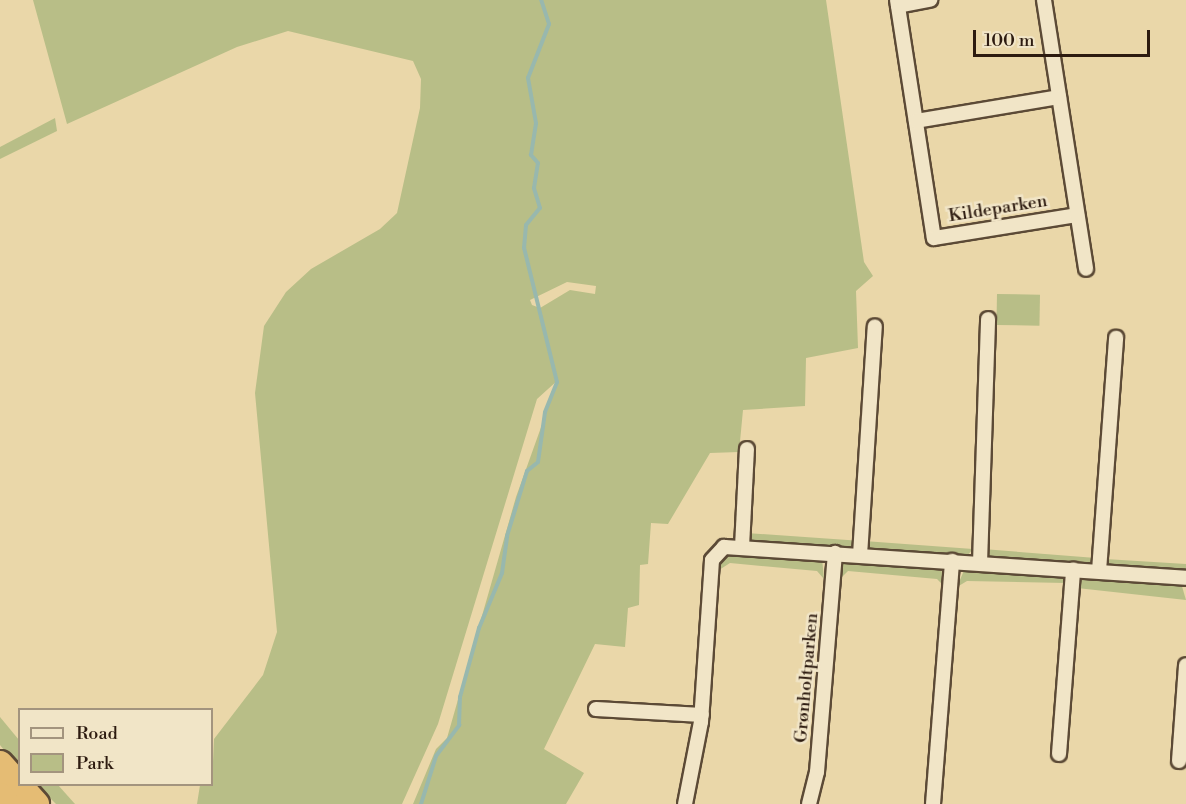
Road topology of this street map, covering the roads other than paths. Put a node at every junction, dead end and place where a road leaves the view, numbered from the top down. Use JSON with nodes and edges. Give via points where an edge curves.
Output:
{"nodes":[{"id":1,"x":930,"y":0,"type":"edge"},
{"id":2,"x":1044,"y":0,"type":"edge"},
{"id":3,"x":897,"y":3,"type":"edge"},
{"id":4,"x":1059,"y":97,"type":"junction"},
{"id":5,"x":916,"y":121,"type":"junction"},
{"id":6,"x":1077,"y":215,"type":"junction"},
{"id":7,"x":1086,"y":269,"type":"dead end"},
{"id":8,"x":875,"y":326,"type":"dead end"},
{"id":9,"x":984,"y":328,"type":"dead end"},
{"id":10,"x":1116,"y":338,"type":"dead end"},
{"id":11,"x":747,"y":449,"type":"dead end"},
{"id":12,"x":742,"y":547,"type":"junction"},
{"id":13,"x":835,"y":553,"type":"junction"},
{"id":14,"x":860,"y":555,"type":"junction"},
{"id":15,"x":952,"y":561,"type":"junction"},
{"id":16,"x":980,"y":563,"type":"junction"},
{"id":17,"x":1073,"y":570,"type":"junction"},
{"id":18,"x":1099,"y":571,"type":"junction"},
{"id":19,"x":1186,"y":578,"type":"edge"},
{"id":20,"x":1186,"y":665,"type":"edge"},
{"id":21,"x":596,"y":709,"type":"dead end"},
{"id":22,"x":702,"y":714,"type":"junction"},
{"id":23,"x":1059,"y":754,"type":"dead end"},
{"id":24,"x":1179,"y":761,"type":"dead end"},
{"id":25,"x":0,"y":764,"type":"edge"},
{"id":26,"x":18,"y":784,"type":"edge"},
{"id":27,"x":20,"y":786,"type":"edge"},
{"id":28,"x":0,"y":796,"type":"edge"},
{"id":29,"x":7,"y":804,"type":"edge"},
{"id":30,"x":36,"y":804,"type":"edge"},
{"id":31,"x":685,"y":804,"type":"edge"},
{"id":32,"x":809,"y":804,"type":"edge"},
{"id":33,"x":933,"y":804,"type":"edge"}],
"edges":[{"from":1,"to":3,"type":"street","name":"Kildeparken"},
{"from":2,"to":4,"type":"street"},
{"from":3,"to":5,"type":"street","name":"Kildeparken"},
{"from":4,"to":5,"type":"street"},
{"from":4,"to":6,"type":"street"},
{"from":5,"to":6,"type":"street","name":"Kildeparken","via":[[934,238]]},
{"from":6,"to":7,"type":"street"},
{"from":8,"to":14,"type":"street"},
{"from":9,"to":16,"type":"street"},
{"from":10,"to":18,"type":"street"},
{"from":11,"to":12,"type":"street"},
{"from":12,"to":13,"type":"street"},
{"from":12,"to":22,"type":"street","via":[[724,547],[712,560]]},
{"from":13,"to":14,"type":"street"},
{"from":13,"to":32,"type":"street","name":"Grønholtparken","via":[[817,772]]},
{"from":14,"to":15,"type":"street"},
{"from":15,"to":16,"type":"street"},
{"from":15,"to":33,"type":"street"},
{"from":16,"to":17,"type":"street"},
{"from":17,"to":18,"type":"street"},
{"from":17,"to":23,"type":"street"},
{"from":18,"to":19,"type":"street"},
{"from":20,"to":24,"type":"street"},
{"from":21,"to":22,"type":"street"},
{"from":22,"to":31,"type":"street"},
{"from":25,"to":26,"type":"highway"},
{"from":27,"to":30,"type":"highway"},
{"from":28,"to":29,"type":"highway"}]}
